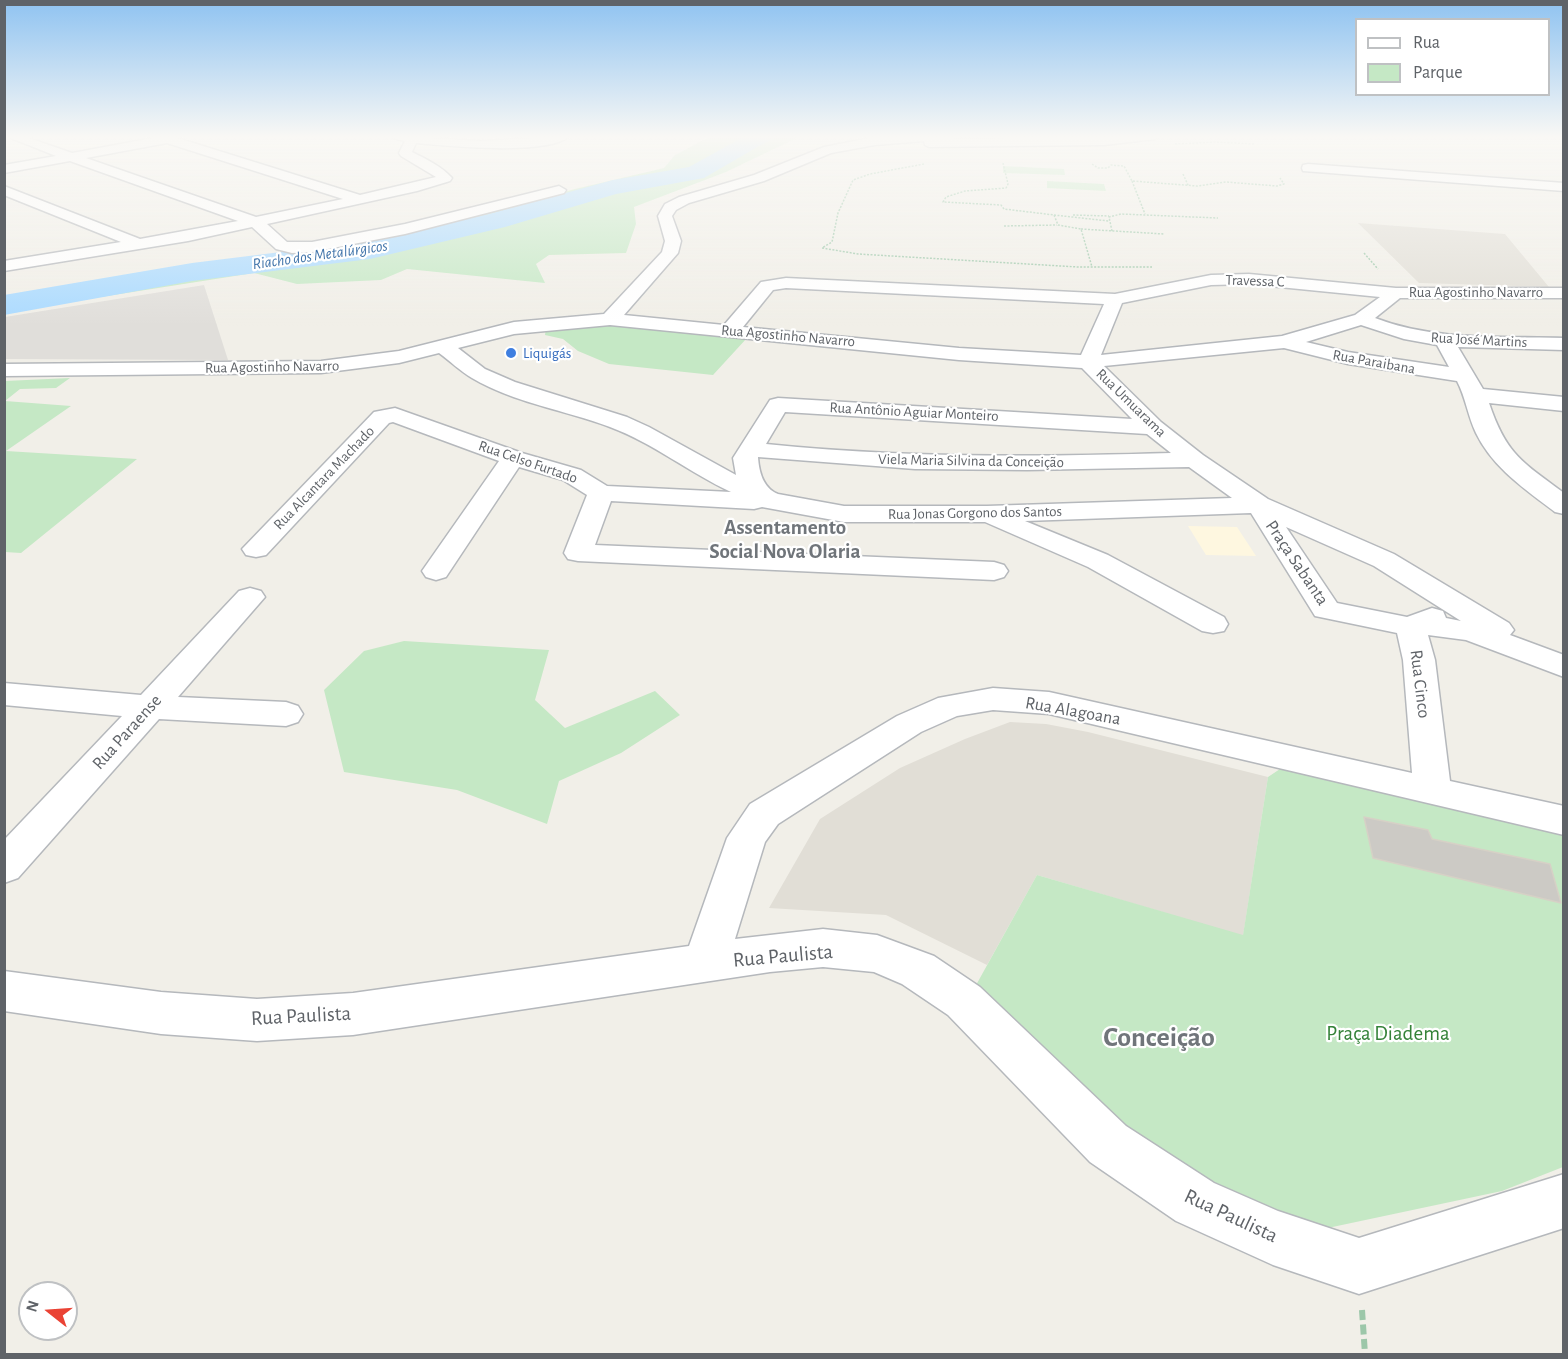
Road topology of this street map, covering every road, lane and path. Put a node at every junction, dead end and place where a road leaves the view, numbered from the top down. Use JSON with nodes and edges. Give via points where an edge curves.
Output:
{"nodes":[{"id":1,"x":28,"y":199,"type":"edge"},
{"id":2,"x":192,"y":199,"type":"edge"},
{"id":3,"x":522,"y":199,"type":"edge"},
{"id":4,"x":686,"y":199,"type":"edge"},
{"id":5,"x":844,"y":199,"type":"edge"},
{"id":6,"x":945,"y":199,"type":"edge"},
{"id":7,"x":1139,"y":199,"type":"edge"},
{"id":8,"x":361,"y":200,"type":"edge"},
{"id":9,"x":1144,"y":214,"type":"junction"},
{"id":10,"x":1054,"y":215,"type":"junction"},
{"id":11,"x":1073,"y":216,"type":"junction"},
{"id":12,"x":1110,"y":216,"type":"junction"},
{"id":13,"x":1218,"y":218,"type":"dead end"},
{"id":14,"x":1109,"y":221,"type":"junction"},
{"id":15,"x":256,"y":222,"type":"junction"},
{"id":16,"x":1058,"y":225,"type":"junction"},
{"id":17,"x":1004,"y":226,"type":"dead end"},
{"id":18,"x":1081,"y":229,"type":"junction"},
{"id":19,"x":1112,"y":231,"type":"junction"},
{"id":20,"x":1164,"y":234,"type":"dead end"},
{"id":21,"x":139,"y":244,"type":"junction"},
{"id":22,"x":1364,"y":253,"type":"dead end"},
{"id":23,"x":4,"y":266,"type":"edge"},
{"id":24,"x":1092,"y":267,"type":"junction"},
{"id":25,"x":1157,"y":268,"type":"dead end"},
{"id":26,"x":1378,"y":273,"type":"dead end"},
{"id":27,"x":1396,"y":293,"type":"junction"},
{"id":28,"x":1563,"y":293,"type":"edge"},
{"id":29,"x":1114,"y":299,"type":"junction"},
{"id":30,"x":610,"y":319,"type":"junction"},
{"id":31,"x":1362,"y":319,"type":"junction"},
{"id":32,"x":729,"y":331,"type":"junction"},
{"id":33,"x":1445,"y":341,"type":"junction"},
{"id":34,"x":1284,"y":342,"type":"junction"},
{"id":35,"x":1563,"y":344,"type":"edge"},
{"id":36,"x":441,"y":345,"type":"junction"},
{"id":37,"x":1088,"y":362,"type":"junction"},
{"id":38,"x":4,"y":370,"type":"edge"},
{"id":39,"x":1469,"y":386,"type":"junction"},
{"id":40,"x":1563,"y":404,"type":"edge"},
{"id":41,"x":395,"y":414,"type":"joint"},
{"id":42,"x":1153,"y":427,"type":"junction"},
{"id":43,"x":750,"y":449,"type":"junction"},
{"id":44,"x":513,"y":458,"type":"junction"},
{"id":45,"x":1194,"y":460,"type":"junction"},
{"id":46,"x":601,"y":493,"type":"junction"},
{"id":47,"x":765,"y":498,"type":"junction"},
{"id":48,"x":1563,"y":506,"type":"edge"},
{"id":49,"x":1270,"y":509,"type":"junction"},
{"id":50,"x":987,"y":514,"type":"junction"},
{"id":51,"x":1298,"y":536,"type":"junction"},
{"id":52,"x":256,"y":549,"type":"dead end"},
{"id":53,"x":436,"y":571,"type":"dead end"},
{"id":54,"x":994,"y":571,"type":"dead end"},
{"id":55,"x":250,"y":597,"type":"dead end"},
{"id":56,"x":1435,"y":614,"type":"junction"},
{"id":57,"x":1361,"y":618,"type":"junction"},
{"id":58,"x":1213,"y":624,"type":"dead end"},
{"id":59,"x":1558,"y":665,"type":"edge"},
{"id":60,"x":4,"y":694,"type":"edge"},
{"id":61,"x":150,"y":707,"type":"junction"},
{"id":62,"x":286,"y":714,"type":"dead end"},
{"id":63,"x":1432,"y":790,"type":"junction"},
{"id":64,"x":1563,"y":821,"type":"edge"},
{"id":65,"x":4,"y":867,"type":"edge"},
{"id":66,"x":705,"y":964,"type":"junction"},
{"id":67,"x":4,"y":992,"type":"edge"},
{"id":68,"x":1563,"y":1201,"type":"edge"}],
"edges":[{"from":1,"to":21,"type":"street"},
{"from":2,"to":15,"type":"street"},
{"from":3,"to":15,"type":"street","via":[[405,229],[312,247],[282,246]]},
{"from":4,"to":30,"type":"street","via":[[670,207],[665,216],[673,241],[670,253]]},
{"from":5,"to":24,"type":"path","via":[[832,243],[822,248],[858,254]]},
{"from":6,"to":10,"type":"path"},
{"from":7,"to":9,"type":"path"},
{"from":8,"to":15,"type":"street"},
{"from":9,"to":12,"type":"path"},
{"from":9,"to":13,"type":"path"},
{"from":10,"to":11,"type":"path"},
{"from":10,"to":16,"type":"path"},
{"from":11,"to":12,"type":"path"},
{"from":11,"to":14,"type":"path"},
{"from":12,"to":14,"type":"path"},
{"from":14,"to":19,"type":"path"},
{"from":15,"to":21,"type":"street"},
{"from":16,"to":17,"type":"path"},
{"from":16,"to":18,"type":"path"},
{"from":18,"to":19,"type":"path"},
{"from":18,"to":24,"type":"path"},
{"from":19,"to":20,"type":"path"},
{"from":21,"to":23,"type":"street"},
{"from":22,"to":26,"type":"path"},
{"from":24,"to":25,"type":"path"},
{"from":27,"to":28,"type":"street","name":"Rua Agostinho Navarro"},
{"from":27,"to":29,"type":"street","name":"Travessa C","via":[[1230,278]]},
{"from":27,"to":31,"type":"street","name":"Rua Agostinho Navarro"},
{"from":29,"to":32,"type":"street","via":[[786,283],[767,286]]},
{"from":29,"to":37,"type":"street","name":"Rua Umuarama"},
{"from":30,"to":32,"type":"street","name":"Rua Agostinho Navarro"},
{"from":30,"to":36,"type":"street","name":"Rua Agostinho Navarro","via":[[514,328]]},
{"from":31,"to":33,"type":"street","name":"Rua José Martins","via":[[1393,332]]},
{"from":31,"to":34,"type":"street","name":"Rua Agostinho Navarro"},
{"from":32,"to":37,"type":"street","name":"Rua Agostinho Navarro","via":[[958,354]]},
{"from":33,"to":35,"type":"street","name":"Rua José Martins"},
{"from":33,"to":39,"type":"street"},
{"from":34,"to":37,"type":"street","name":"Rua Agostinho Navarro"},
{"from":34,"to":39,"type":"street","name":"Rua Paraibana"},
{"from":36,"to":38,"type":"street","name":"Rua Agostinho Navarro","via":[[399,357],[303,369]]},
{"from":36,"to":47,"type":"street","name":"Rua Jonas Gorgono dos Santos","via":[[478,373],[507,387],[619,422]]},
{"from":37,"to":42,"type":"street","name":"Rua Umuarama"},
{"from":39,"to":40,"type":"street","name":"Rua Paraibana"},
{"from":39,"to":48,"type":"street","via":[[1497,448],[1514,468]]},
{"from":41,"to":44,"type":"street","name":"Rua Celso Furtado"},
{"from":41,"to":52,"type":"street","name":"Rua Alcantara Machado","via":[[382,417]]},
{"from":42,"to":43,"type":"street","name":"Rua Antônio Aguiar Monteiro","via":[[778,405]]},
{"from":42,"to":45,"type":"street","name":"Rua Umuarama"},
{"from":43,"to":45,"type":"street","name":"Viela Maria Silvina da Conceição","via":[[837,458],[1021,464]]},
{"from":43,"to":47,"type":"street","via":[[745,462],[750,480]]},
{"from":44,"to":46,"type":"street","name":"Rua Celso Furtado","via":[[572,475]]},
{"from":44,"to":53,"type":"street"},
{"from":45,"to":49,"type":"street","name":"Rua Umuarama"},
{"from":46,"to":47,"type":"street","name":"Rua Celso Furtado"},
{"from":46,"to":54,"type":"street","via":[[578,553]]},
{"from":47,"to":50,"type":"street","name":"Rua Jonas Gorgono dos Santos","via":[[844,514]]},
{"from":49,"to":50,"type":"street","name":"Rua Jonas Gorgono dos Santos"},
{"from":49,"to":51,"type":"street"},
{"from":49,"to":56,"type":"street","name":"Rua Umuarama","via":[[1384,560]]},
{"from":49,"to":57,"type":"street","name":"Praça Sabanta","via":[[1323,607]]},
{"from":50,"to":58,"type":"street","via":[[1098,561]]},
{"from":51,"to":56,"type":"street"},
{"from":51,"to":57,"type":"street"},
{"from":55,"to":61,"type":"street","name":"Rua Paraense"},
{"from":56,"to":57,"type":"street","name":"Praça Sabanta"},
{"from":56,"to":59,"type":"street","name":"Rua Umuarama"},
{"from":56,"to":59,"type":"street","via":[[1432,625],[1473,632]]},
{"from":56,"to":63,"type":"street","name":"Rua Cinco","via":[[1419,660]]},
{"from":60,"to":61,"type":"street"},
{"from":61,"to":62,"type":"street"},
{"from":61,"to":65,"type":"street","name":"Rua Paraense"},
{"from":63,"to":64,"type":"street","name":"Rua Alagoana"},
{"from":63,"to":66,"type":"street","name":"Rua Alagoana","via":[[1049,703],[993,699],[950,706],[909,724],[764,814],[747,838]]},
{"from":66,"to":67,"type":"street","name":"Rua Paulista","via":[[352,1014],[257,1020],[161,1013]]},
{"from":66,"to":68,"type":"street","name":"Rua Paulista","via":[[823,948],[877,954],[918,970],[964,1001],[1108,1144],[1195,1202],[1273,1237],[1359,1266]]}]}
